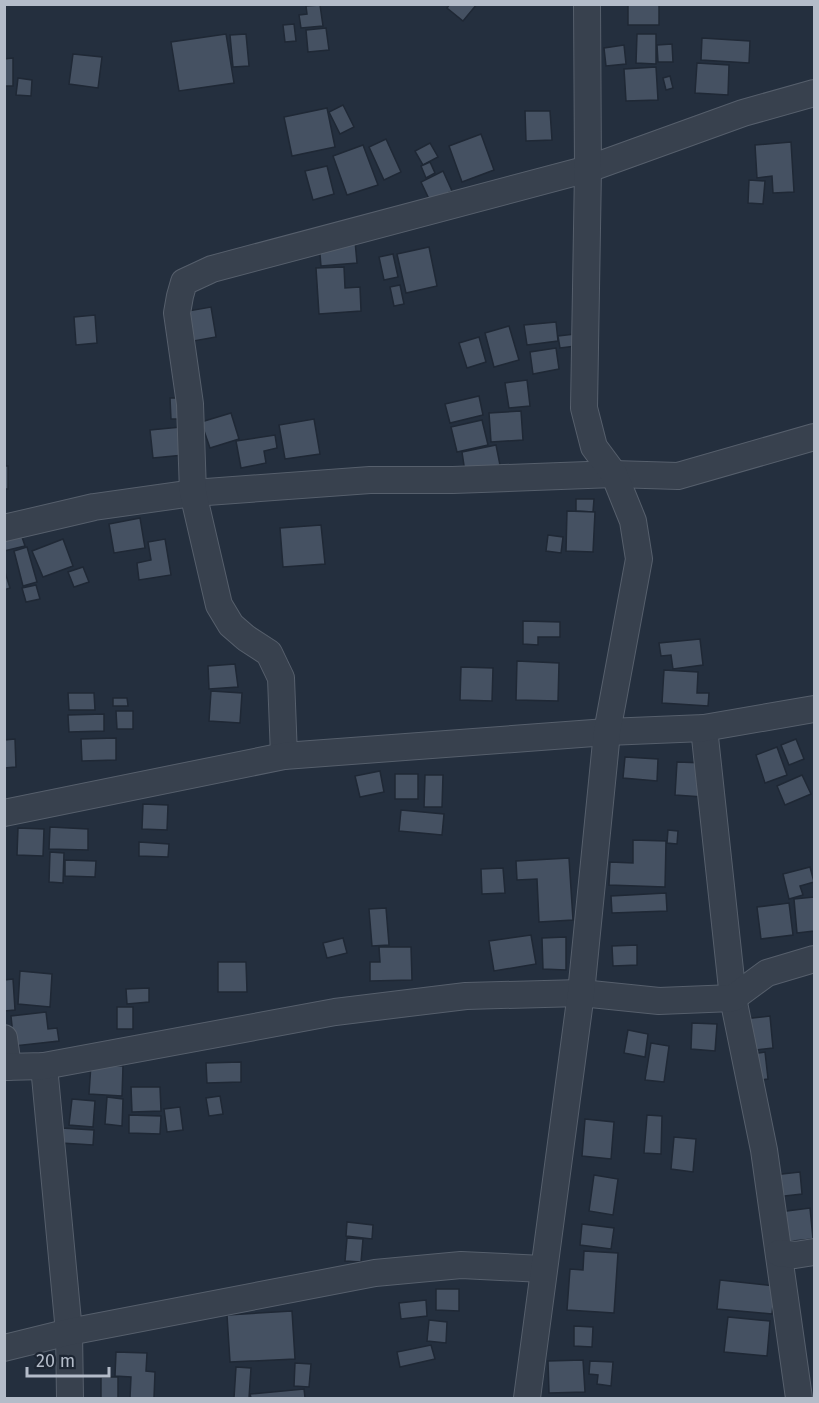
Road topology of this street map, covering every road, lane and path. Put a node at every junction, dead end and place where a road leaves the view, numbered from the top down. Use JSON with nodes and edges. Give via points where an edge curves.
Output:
{"nodes":[{"id":1,"x":586,"y":4,"type":"edge"},
{"id":2,"x":814,"y":93,"type":"edge"},
{"id":3,"x":588,"y":169,"type":"junction"},
{"id":4,"x":814,"y":437,"type":"edge"},
{"id":5,"x":614,"y":474,"type":"junction"},
{"id":6,"x":193,"y":493,"type":"junction"},
{"id":7,"x":4,"y":528,"type":"edge"},
{"id":8,"x":814,"y":709,"type":"edge"},
{"id":9,"x":704,"y":728,"type":"junction"},
{"id":10,"x":607,"y":732,"type":"junction"},
{"id":11,"x":284,"y":756,"type":"junction"},
{"id":12,"x":4,"y":813,"type":"edge"},
{"id":13,"x":814,"y":959,"type":"edge"},
{"id":14,"x":581,"y":993,"type":"junction"},
{"id":15,"x":733,"y":998,"type":"junction"},
{"id":16,"x":4,"y":1038,"type":"edge"},
{"id":17,"x":44,"y":1066,"type":"junction"},
{"id":18,"x":6,"y":1067,"type":"edge"},
{"id":19,"x":814,"y":1252,"type":"edge"},
{"id":20,"x":779,"y":1253,"type":"junction"},
{"id":21,"x":543,"y":1269,"type":"junction"},
{"id":22,"x":69,"y":1332,"type":"junction"},
{"id":23,"x":4,"y":1348,"type":"edge"},
{"id":24,"x":70,"y":1398,"type":"edge"},
{"id":25,"x":527,"y":1398,"type":"edge"},
{"id":26,"x":799,"y":1398,"type":"edge"}],
"edges":[{"from":1,"to":3,"type":"street"},
{"from":2,"to":3,"type":"street","via":[[743,113]]},
{"from":3,"to":5,"type":"street","via":[[584,408],[594,447]]},
{"from":3,"to":6,"type":"street","via":[[213,269],[184,282],[177,313],[190,404]]},
{"from":4,"to":5,"type":"street","via":[[678,476]]},
{"from":5,"to":6,"type":"street","via":[[370,480]]},
{"from":5,"to":10,"type":"street","via":[[633,522],[639,559]]},
{"from":6,"to":7,"type":"street","via":[[94,507]]},
{"from":6,"to":11,"type":"street","via":[[219,605],[231,625],[269,652],[281,678]]},
{"from":8,"to":9,"type":"street"},
{"from":9,"to":10,"type":"street"},
{"from":9,"to":15,"type":"street"},
{"from":10,"to":11,"type":"street"},
{"from":10,"to":14,"type":"street"},
{"from":11,"to":12,"type":"street"},
{"from":13,"to":15,"type":"street","via":[[767,973]]},
{"from":14,"to":15,"type":"street","via":[[659,1001]]},
{"from":14,"to":17,"type":"street","via":[[466,996],[347,1011]]},
{"from":14,"to":21,"type":"street"},
{"from":15,"to":20,"type":"street","via":[[764,1150]]},
{"from":16,"to":18,"type":"street"},
{"from":17,"to":18,"type":"street"},
{"from":17,"to":22,"type":"street"},
{"from":19,"to":20,"type":"street"},
{"from":20,"to":26,"type":"street"},
{"from":21,"to":22,"type":"street","via":[[461,1265],[375,1274]]},
{"from":21,"to":25,"type":"street"},
{"from":22,"to":23,"type":"street"},
{"from":22,"to":24,"type":"street"}]}
